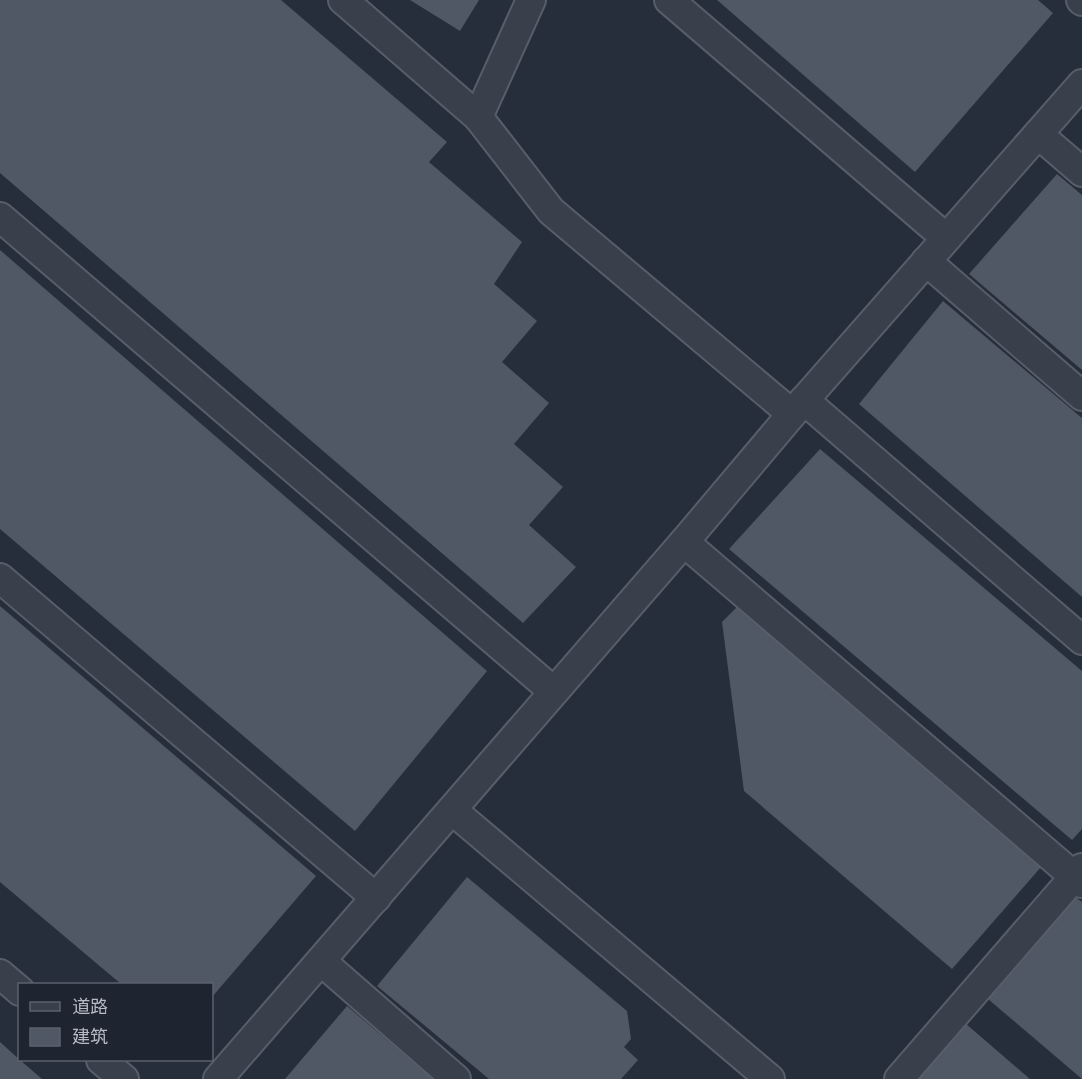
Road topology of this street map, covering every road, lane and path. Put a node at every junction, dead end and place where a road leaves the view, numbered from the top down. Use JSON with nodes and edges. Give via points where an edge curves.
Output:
{"nodes":[{"id":1,"x":343,"y":0,"type":"edge"},
{"id":2,"x":531,"y":0,"type":"edge"},
{"id":3,"x":669,"y":0,"type":"edge"},
{"id":4,"x":1082,"y":84,"type":"edge"},
{"id":5,"x":478,"y":117,"type":"junction"},
{"id":6,"x":1038,"y":134,"type":"junction"},
{"id":7,"x":1082,"y":172,"type":"edge"},
{"id":8,"x":0,"y":217,"type":"edge"},
{"id":9,"x":946,"y":237,"type":"junction"},
{"id":10,"x":926,"y":261,"type":"junction"},
{"id":11,"x":1082,"y":396,"type":"edge"},
{"id":12,"x":798,"y":407,"type":"junction"},
{"id":13,"x":684,"y":542,"type":"junction"},
{"id":14,"x":0,"y":578,"type":"edge"},
{"id":15,"x":1082,"y":640,"type":"edge"},
{"id":16,"x":553,"y":691,"type":"junction"},
{"id":17,"x":452,"y":810,"type":"junction"},
{"id":18,"x":1079,"y":876,"type":"edge"},
{"id":19,"x":376,"y":898,"type":"junction"},
{"id":20,"x":321,"y":961,"type":"junction"},
{"id":21,"x":0,"y":974,"type":"edge"},
{"id":22,"x":18,"y":989,"type":"edge"},
{"id":23,"x":102,"y":1061,"type":"edge"},
{"id":24,"x":124,"y":1079,"type":"edge"},
{"id":25,"x":218,"y":1079,"type":"edge"},
{"id":26,"x":456,"y":1079,"type":"edge"},
{"id":27,"x":770,"y":1079,"type":"edge"},
{"id":28,"x":899,"y":1079,"type":"edge"}],
"edges":[{"from":1,"to":5,"type":"street"},
{"from":2,"to":5,"type":"street"},
{"from":3,"to":9,"type":"street"},
{"from":4,"to":6,"type":"street"},
{"from":5,"to":12,"type":"street","via":[[551,211]]},
{"from":6,"to":7,"type":"street"},
{"from":6,"to":9,"type":"street"},
{"from":8,"to":16,"type":"street"},
{"from":9,"to":10,"type":"street"},
{"from":10,"to":11,"type":"street"},
{"from":10,"to":12,"type":"street"},
{"from":12,"to":13,"type":"street"},
{"from":12,"to":15,"type":"street"},
{"from":13,"to":16,"type":"street"},
{"from":13,"to":18,"type":"street"},
{"from":14,"to":19,"type":"street"},
{"from":16,"to":17,"type":"street"},
{"from":17,"to":19,"type":"street"},
{"from":17,"to":27,"type":"street"},
{"from":18,"to":28,"type":"street"},
{"from":19,"to":20,"type":"street"},
{"from":20,"to":25,"type":"street"},
{"from":20,"to":26,"type":"street"},
{"from":21,"to":22,"type":"street"},
{"from":23,"to":24,"type":"street"}]}
